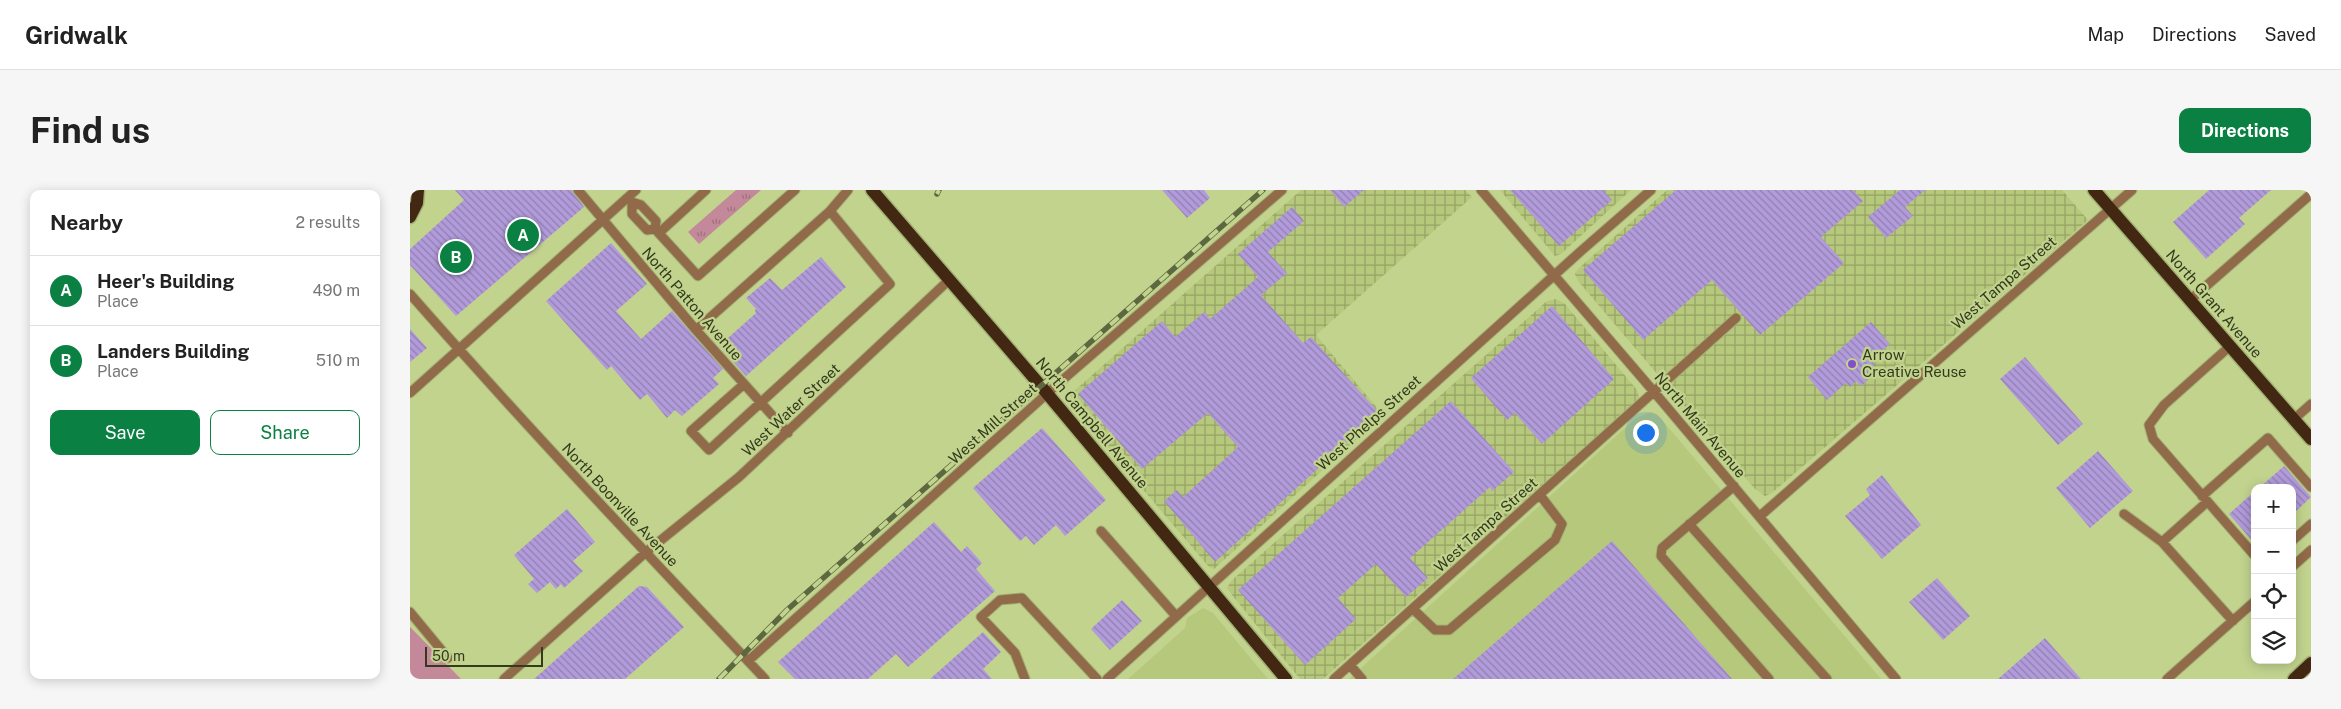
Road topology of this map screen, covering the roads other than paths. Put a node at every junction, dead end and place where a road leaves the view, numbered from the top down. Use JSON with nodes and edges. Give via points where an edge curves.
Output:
{"nodes":[{"id":1,"x":418,"y":190,"type":"edge"},
{"id":2,"x":578,"y":190,"type":"edge"},
{"id":3,"x":636,"y":190,"type":"edge"},
{"id":4,"x":706,"y":190,"type":"edge"},
{"id":5,"x":795,"y":190,"type":"edge"},
{"id":6,"x":848,"y":190,"type":"edge"},
{"id":7,"x":872,"y":190,"type":"edge"},
{"id":8,"x":1282,"y":190,"type":"edge"},
{"id":9,"x":1481,"y":190,"type":"edge"},
{"id":10,"x":1651,"y":190,"type":"edge"},
{"id":11,"x":2094,"y":190,"type":"edge"},
{"id":12,"x":2132,"y":190,"type":"edge"},
{"id":13,"x":2311,"y":194,"type":"edge"},
{"id":14,"x":630,"y":200,"type":"junction"},
{"id":15,"x":2110,"y":209,"type":"junction"},
{"id":16,"x":830,"y":212,"type":"junction"},
{"id":17,"x":410,"y":217,"type":"edge"},
{"id":18,"x":602,"y":220,"type":"junction"},
{"id":19,"x":657,"y":231,"type":"junction"},
{"id":20,"x":1554,"y":276,"type":"junction"},
{"id":21,"x":949,"y":280,"type":"junction"},
{"id":22,"x":410,"y":294,"type":"edge"},
{"id":23,"x":2189,"y":300,"type":"junction"},
{"id":24,"x":1736,"y":318,"type":"dead end"},
{"id":25,"x":696,"y":330,"type":"junction"},
{"id":26,"x":2229,"y":347,"type":"junction"},
{"id":27,"x":457,"y":349,"type":"junction"},
{"id":28,"x":744,"y":384,"type":"junction"},
{"id":29,"x":410,"y":392,"type":"edge"},
{"id":30,"x":1655,"y":393,"type":"junction"},
{"id":31,"x":1047,"y":394,"type":"junction"},
{"id":32,"x":760,"y":403,"type":"junction"},
{"id":33,"x":2311,"y":404,"type":"edge"},
{"id":34,"x":2294,"y":420,"type":"junction"},
{"id":35,"x":788,"y":433,"type":"junction"},
{"id":36,"x":2311,"y":439,"type":"edge"},
{"id":37,"x":1734,"y":486,"type":"junction"},
{"id":38,"x":2311,"y":487,"type":"edge"},
{"id":39,"x":1540,"y":495,"type":"junction"},
{"id":40,"x":2205,"y":499,"type":"junction"},
{"id":41,"x":2124,"y":514,"type":"dead end"},
{"id":42,"x":1760,"y":516,"type":"junction"},
{"id":43,"x":1689,"y":524,"type":"junction"},
{"id":44,"x":2311,"y":524,"type":"edge"},
{"id":45,"x":1101,"y":531,"type":"dead end"},
{"id":46,"x":2296,"y":537,"type":"edge"},
{"id":47,"x":2162,"y":542,"type":"junction"},
{"id":48,"x":2311,"y":550,"type":"edge"},
{"id":49,"x":2251,"y":551,"type":"edge"},
{"id":50,"x":646,"y":553,"type":"junction"},
{"id":51,"x":2296,"y":563,"type":"edge"},
{"id":52,"x":1208,"y":587,"type":"junction"},
{"id":53,"x":2251,"y":605,"type":"edge"},
{"id":54,"x":1413,"y":609,"type":"junction"},
{"id":55,"x":410,"y":612,"type":"edge"},
{"id":56,"x":1176,"y":616,"type":"junction"},
{"id":57,"x":2233,"y":621,"type":"junction"},
{"id":58,"x":448,"y":658,"type":"dead end"},
{"id":59,"x":748,"y":661,"type":"junction"},
{"id":60,"x":2311,"y":663,"type":"edge"},
{"id":61,"x":1350,"y":665,"type":"junction"},
{"id":62,"x":504,"y":679,"type":"edge"},
{"id":63,"x":765,"y":679,"type":"edge"},
{"id":64,"x":1025,"y":679,"type":"edge"},
{"id":65,"x":1097,"y":679,"type":"edge"},
{"id":66,"x":1107,"y":679,"type":"edge"},
{"id":67,"x":1286,"y":679,"type":"edge"},
{"id":68,"x":1334,"y":679,"type":"edge"},
{"id":69,"x":1362,"y":679,"type":"edge"},
{"id":70,"x":1769,"y":679,"type":"edge"},
{"id":71,"x":1827,"y":679,"type":"edge"},
{"id":72,"x":1896,"y":679,"type":"edge"},
{"id":73,"x":2167,"y":679,"type":"edge"},
{"id":74,"x":2294,"y":679,"type":"edge"}],
"edges":[{"from":1,"to":17,"type":"main road"},
{"from":2,"to":18,"type":"street","name":"North Patton Avenue"},
{"from":3,"to":14,"type":"street"},
{"from":4,"to":19,"type":"street"},
{"from":5,"to":19,"type":"street","via":[[698,276]]},
{"from":6,"to":16,"type":"street"},
{"from":7,"to":21,"type":"main road","name":"North Campbell Avenue"},
{"from":8,"to":31,"type":"street","name":"West Mill Street"},
{"from":9,"to":20,"type":"street","name":"North Main Avenue"},
{"from":10,"to":20,"type":"street","name":"West Phelps Street"},
{"from":11,"to":15,"type":"main road","name":"North Grant Avenue"},
{"from":12,"to":15,"type":"street","name":"West Tampa Street"},
{"from":13,"to":23,"type":"street"},
{"from":14,"to":18,"type":"street"},
{"from":14,"to":19,"type":"street","via":[[632,214],[647,230]]},
{"from":15,"to":23,"type":"main road","name":"North Grant Avenue"},
{"from":15,"to":42,"type":"street","name":"West Tampa Street"},
{"from":16,"to":25,"type":"street"},
{"from":16,"to":32,"type":"street","via":[[890,284]]},
{"from":18,"to":25,"type":"street","name":"North Patton Avenue"},
{"from":18,"to":27,"type":"street"},
{"from":20,"to":30,"type":"street","name":"North Main Avenue"},
{"from":20,"to":52,"type":"street","name":"West Phelps Street"},
{"from":21,"to":31,"type":"main road","name":"North Campbell Avenue"},
{"from":21,"to":35,"type":"street","name":"West Water Street"},
{"from":22,"to":27,"type":"street","name":"North Boonville Avenue"},
{"from":23,"to":26,"type":"main road","name":"North Grant Avenue"},
{"from":24,"to":30,"type":"street","name":"West Tampa Street"},
{"from":25,"to":28,"type":"street","name":"North Patton Avenue"},
{"from":26,"to":34,"type":"main road","name":"North Grant Avenue"},
{"from":26,"to":40,"type":"street","via":[[2164,405],[2149,425],[2153,439]]},
{"from":27,"to":29,"type":"street"},
{"from":27,"to":50,"type":"street","name":"North Boonville Avenue"},
{"from":28,"to":32,"type":"street","name":"North Patton Avenue"},
{"from":28,"to":32,"type":"street","via":[[691,431],[709,450]]},
{"from":30,"to":37,"type":"street","name":"North Main Avenue"},
{"from":30,"to":39,"type":"street","name":"West Tampa Street"},
{"from":31,"to":52,"type":"main road","name":"North Campbell Avenue"},
{"from":31,"to":59,"type":"street","name":"West Mill Street"},
{"from":32,"to":35,"type":"street","name":"North Patton Avenue"},
{"from":33,"to":34,"type":"street"},
{"from":34,"to":36,"type":"main road","name":"North Grant Avenue"},
{"from":35,"to":50,"type":"street","name":"West Water Street"},
{"from":37,"to":42,"type":"street","name":"North Main Avenue"},
{"from":37,"to":43,"type":"street"},
{"from":38,"to":40,"type":"street","via":[[2268,438]]},
{"from":39,"to":54,"type":"street","name":"West Tampa Street"},
{"from":39,"to":54,"type":"street","via":[[1562,524],[1555,540],[1449,630],[1435,630]]},
{"from":40,"to":47,"type":"street"},
{"from":40,"to":49,"type":"street"},
{"from":41,"to":47,"type":"street"},
{"from":42,"to":72,"type":"street","name":"North Main Avenue"},
{"from":43,"to":70,"type":"street","via":[[1662,548],[1661,556]]},
{"from":43,"to":71,"type":"street"},
{"from":44,"to":46,"type":"street"},
{"from":45,"to":56,"type":"street"},
{"from":47,"to":57,"type":"street"},
{"from":48,"to":51,"type":"street"},
{"from":50,"to":59,"type":"street","name":"North Boonville Avenue"},
{"from":50,"to":62,"type":"street","name":"West Water Street"},
{"from":52,"to":56,"type":"street","name":"West Phelps Street"},
{"from":52,"to":67,"type":"main road","name":"North Campbell Avenue"},
{"from":53,"to":57,"type":"street"},
{"from":54,"to":61,"type":"street","name":"West Tampa Street"},
{"from":55,"to":58,"type":"street"},
{"from":56,"to":66,"type":"street","name":"West Phelps Street"},
{"from":57,"to":73,"type":"street"},
{"from":59,"to":63,"type":"street","name":"North Boonville Avenue"},
{"from":60,"to":74,"type":"main road"},
{"from":61,"to":68,"type":"street","name":"West Tampa Street"},
{"from":61,"to":69,"type":"street"},
{"from":64,"to":65,"type":"street","via":[[1015,653],[981,616],[1000,600],[1022,598]]}]}
